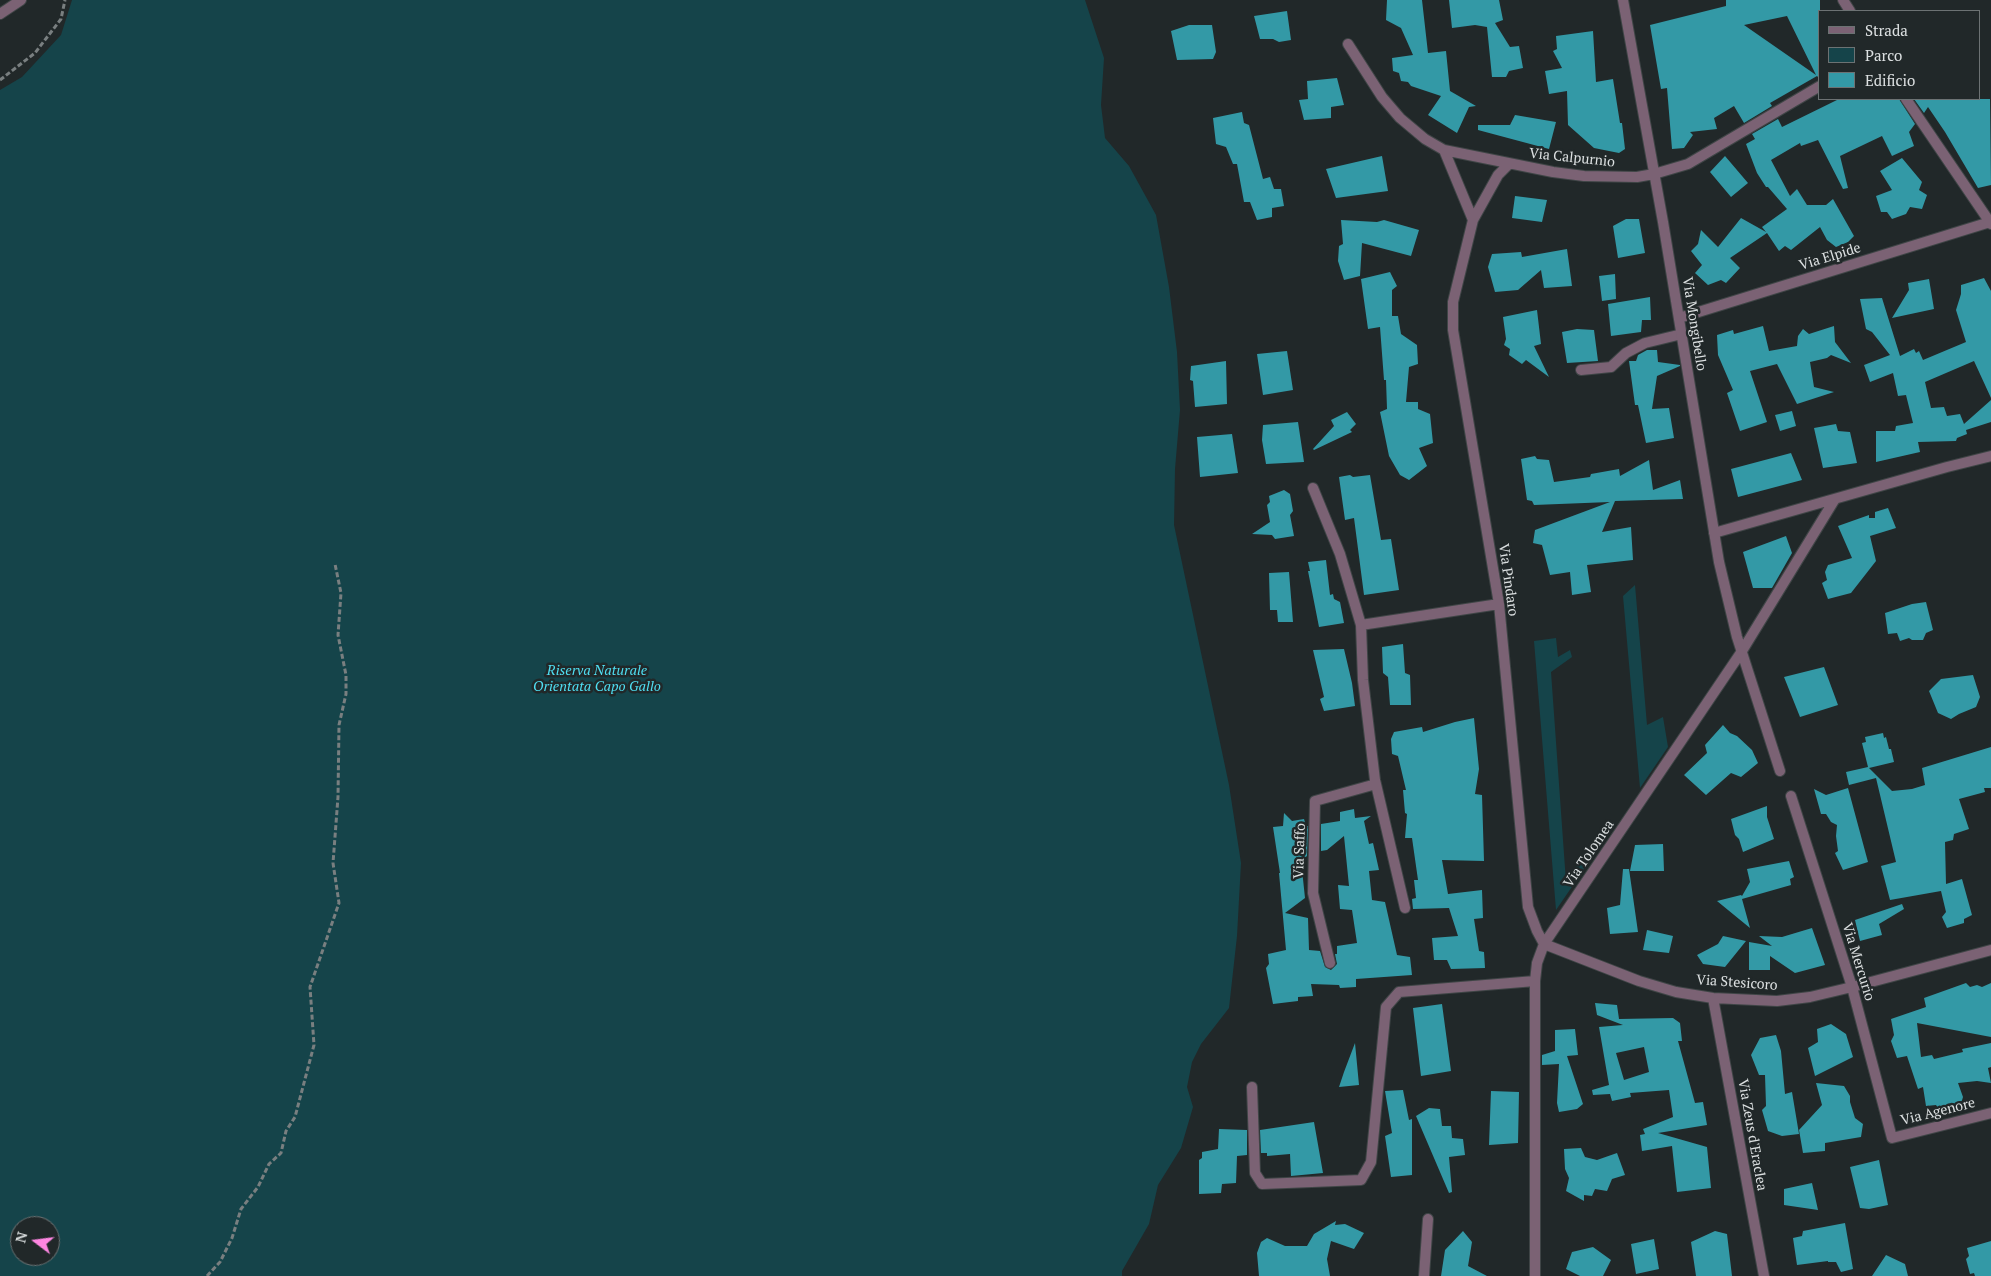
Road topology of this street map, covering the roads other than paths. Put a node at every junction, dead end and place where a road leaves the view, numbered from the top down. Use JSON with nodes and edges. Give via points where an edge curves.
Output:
{"nodes":[{"id":1,"x":21,"y":0,"type":"edge"},
{"id":2,"x":1623,"y":0,"type":"edge"},
{"id":3,"x":0,"y":14,"type":"edge"},
{"id":4,"x":1348,"y":44,"type":"dead end"},
{"id":5,"x":1818,"y":87,"type":"edge"},
{"id":6,"x":1907,"y":100,"type":"edge"},
{"id":7,"x":1444,"y":150,"type":"junction"},
{"id":8,"x":1509,"y":164,"type":"junction"},
{"id":9,"x":1654,"y":174,"type":"junction"},
{"id":10,"x":1473,"y":220,"type":"junction"},
{"id":11,"x":1990,"y":223,"type":"edge"},
{"id":12,"x":1679,"y":318,"type":"junction"},
{"id":13,"x":1682,"y":334,"type":"junction"},
{"id":14,"x":1581,"y":370,"type":"dead end"},
{"id":15,"x":1991,"y":456,"type":"edge"},
{"id":16,"x":1313,"y":488,"type":"dead end"},
{"id":17,"x":1835,"y":499,"type":"junction"},
{"id":18,"x":1714,"y":533,"type":"junction"},
{"id":19,"x":1499,"y":604,"type":"junction"},
{"id":20,"x":1361,"y":625,"type":"junction"},
{"id":21,"x":1742,"y":651,"type":"junction"},
{"id":22,"x":1780,"y":771,"type":"dead end"},
{"id":23,"x":1376,"y":784,"type":"junction"},
{"id":24,"x":1790,"y":796,"type":"dead end"},
{"id":25,"x":1406,"y":908,"type":"dead end"},
{"id":26,"x":1544,"y":944,"type":"junction"},
{"id":27,"x":1991,"y":950,"type":"edge"},
{"id":28,"x":1330,"y":963,"type":"dead end"},
{"id":29,"x":1535,"y":981,"type":"junction"},
{"id":30,"x":1852,"y":987,"type":"junction"},
{"id":31,"x":1713,"y":998,"type":"junction"},
{"id":32,"x":1252,"y":1087,"type":"dead end"},
{"id":33,"x":1991,"y":1113,"type":"edge"},
{"id":34,"x":1892,"y":1138,"type":"joint"},
{"id":35,"x":1428,"y":1218,"type":"dead end"},
{"id":36,"x":1424,"y":1276,"type":"edge"},
{"id":37,"x":1534,"y":1276,"type":"edge"},
{"id":38,"x":1764,"y":1276,"type":"edge"}],
"edges":[{"from":1,"to":3,"type":"street"},
{"from":2,"to":9,"type":"street","name":"Via Mongibello"},
{"from":4,"to":7,"type":"street","name":"Via Calpurnio","via":[[1382,97],[1400,118]]},
{"from":5,"to":9,"type":"street","name":"Via Calpurnio","via":[[1688,164]]},
{"from":6,"to":11,"type":"street"},
{"from":7,"to":8,"type":"street","name":"Via Calpurnio"},
{"from":7,"to":10,"type":"street"},
{"from":8,"to":9,"type":"street","name":"Via Calpurnio","via":[[1584,176]]},
{"from":8,"to":10,"type":"street","name":"Via Pindaro","via":[[1498,176]]},
{"from":9,"to":12,"type":"street","name":"Via Mongibello"},
{"from":10,"to":19,"type":"street","name":"Via Pindaro","via":[[1454,302],[1453,330]]},
{"from":11,"to":12,"type":"street","name":"Via Elpide"},
{"from":12,"to":13,"type":"street","name":"Via Mongibello"},
{"from":13,"to":14,"type":"street","via":[[1646,343],[1611,367]]},
{"from":13,"to":18,"type":"street","name":"Via Mongibello"},
{"from":15,"to":17,"type":"street"},
{"from":16,"to":20,"type":"street","via":[[1340,554]]},
{"from":17,"to":18,"type":"street"},
{"from":17,"to":21,"type":"street","name":"Via Tolomea"},
{"from":18,"to":21,"type":"street","name":"Via Mongibello"},
{"from":19,"to":20,"type":"street"},
{"from":19,"to":26,"type":"street","name":"Via Pindaro","via":[[1528,907]]},
{"from":20,"to":23,"type":"street","via":[[1363,680]]},
{"from":21,"to":22,"type":"street","name":"Via Mongibello"},
{"from":21,"to":26,"type":"street","name":"Via Tolomea"},
{"from":23,"to":25,"type":"street"},
{"from":23,"to":28,"type":"street","name":"Via Saffo","via":[[1315,801],[1313,893]]},
{"from":24,"to":30,"type":"street","name":"Via Mercurio"},
{"from":26,"to":29,"type":"street","name":"Via Tolomea"},
{"from":26,"to":31,"type":"street","name":"Via Stesicoro","via":[[1639,981]]},
{"from":27,"to":30,"type":"street","name":"Via Stesicoro"},
{"from":29,"to":32,"type":"street","via":[[1399,992],[1386,1007],[1371,1162],[1361,1180],[1262,1184],[1255,1173]]},
{"from":29,"to":37,"type":"street","name":"Via Tolomea"},
{"from":30,"to":31,"type":"street","name":"Via Stesicoro","via":[[1776,1001]]},
{"from":30,"to":34,"type":"street","name":"Via Mercurio"},
{"from":31,"to":38,"type":"street","name":"Via Zeus d'Eraclea"},
{"from":33,"to":34,"type":"street","name":"Via Agenore"},
{"from":35,"to":36,"type":"street"}]}
